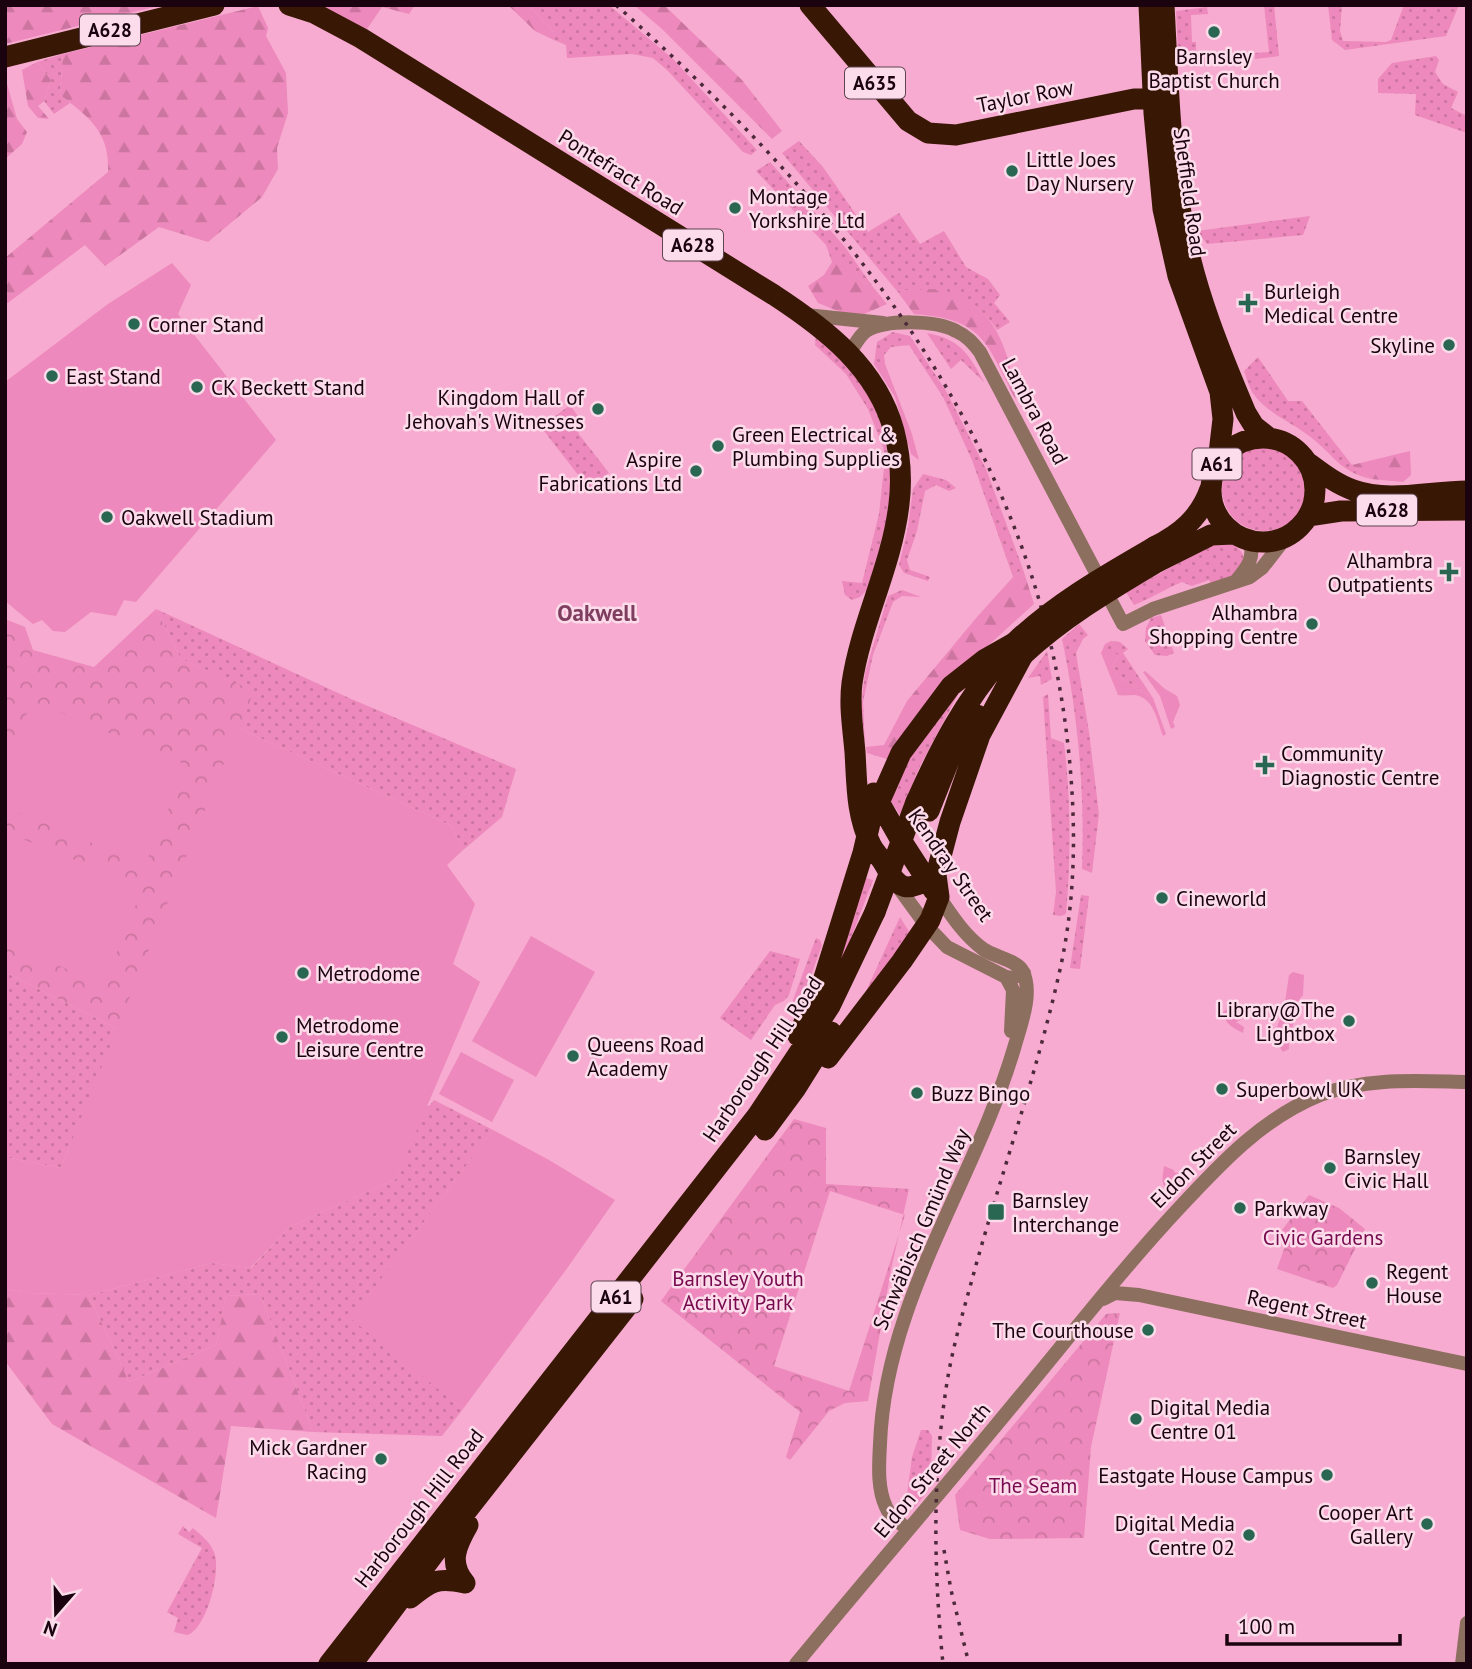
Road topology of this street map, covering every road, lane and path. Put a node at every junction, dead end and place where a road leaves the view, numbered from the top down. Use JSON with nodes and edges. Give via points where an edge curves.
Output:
{"nodes":[{"id":1,"x":214,"y":5,"type":"edge"},
{"id":2,"x":289,"y":5,"type":"edge"},
{"id":3,"x":810,"y":5,"type":"edge"},
{"id":4,"x":1149,"y":5,"type":"edge"},
{"id":5,"x":1164,"y":5,"type":"edge"},
{"id":6,"x":5,"y":57,"type":"edge"},
{"id":7,"x":1153,"y":97,"type":"junction"},
{"id":8,"x":805,"y":315,"type":"junction"},
{"id":9,"x":891,"y":324,"type":"junction"},
{"id":10,"x":850,"y":352,"type":"junction"},
{"id":11,"x":1268,"y":437,"type":"junction"},
{"id":12,"x":1218,"y":462,"type":"junction"},
{"id":13,"x":1307,"y":462,"type":"junction"},
{"id":14,"x":1210,"y":489,"type":"junction"},
{"id":15,"x":1467,"y":491,"type":"edge"},
{"id":16,"x":1467,"y":510,"type":"edge"},
{"id":17,"x":1308,"y":516,"type":"junction"},
{"id":18,"x":1287,"y":536,"type":"junction"},
{"id":19,"x":1242,"y":537,"type":"junction"},
{"id":20,"x":1156,"y":555,"type":"junction"},
{"id":21,"x":1236,"y":582,"type":"junction"},
{"id":22,"x":1019,"y":649,"type":"junction"},
{"id":23,"x":855,"y":750,"type":"junction"},
{"id":24,"x":895,"y":766,"type":"junction"},
{"id":25,"x":878,"y":802,"type":"junction"},
{"id":26,"x":899,"y":837,"type":"junction"},
{"id":27,"x":868,"y":846,"type":"junction"},
{"id":28,"x":896,"y":884,"type":"junction"},
{"id":29,"x":934,"y":884,"type":"junction"},
{"id":30,"x":881,"y":914,"type":"junction"},
{"id":31,"x":926,"y":925,"type":"junction"},
{"id":32,"x":959,"y":925,"type":"junction"},
{"id":33,"x":909,"y":949,"type":"junction"},
{"id":34,"x":952,"y":950,"type":"junction"},
{"id":35,"x":1024,"y":973,"type":"junction"},
{"id":36,"x":1006,"y":976,"type":"junction"},
{"id":37,"x":1009,"y":1064,"type":"junction"},
{"id":38,"x":1467,"y":1082,"type":"edge"},
{"id":39,"x":796,"y":1088,"type":"junction"},
{"id":40,"x":767,"y":1102,"type":"junction"},
{"id":41,"x":1134,"y":1257,"type":"junction"},
{"id":42,"x":1139,"y":1295,"type":"junction"},
{"id":43,"x":1098,"y":1302,"type":"junction"},
{"id":44,"x":1467,"y":1364,"type":"edge"},
{"id":45,"x":498,"y":1472,"type":"junction"},
{"id":46,"x":908,"y":1529,"type":"junction"},
{"id":47,"x":1467,"y":1623,"type":"edge"},
{"id":48,"x":376,"y":1633,"type":"junction"},
{"id":49,"x":329,"y":1664,"type":"edge"},
{"id":50,"x":352,"y":1664,"type":"edge"},
{"id":51,"x":796,"y":1664,"type":"edge"},
{"id":52,"x":1462,"y":1664,"type":"edge"}],
"edges":[{"from":1,"to":6,"type":"highway","number":"A628"},
{"from":2,"to":8,"type":"highway","name":"Pontefract Road","number":"A628","via":[[360,38]]},
{"from":3,"to":7,"type":"highway","name":"Taylor Row","number":"A635","via":[[908,121],[928,133],[956,135],[1104,106],[1124,108]]},
{"from":4,"to":7,"type":"highway","name":"Sheffield Road","number":"A61"},
{"from":5,"to":7,"type":"highway","name":"Sheffield Road","number":"A61"},
{"from":7,"to":11,"type":"highway","name":"Sheffield Road","number":"A61","via":[[1207,316],[1246,412]]},
{"from":7,"to":12,"type":"highway","name":"Sheffield Road","number":"A61","via":[[1145,125],[1151,186],[1220,392],[1223,419]]},
{"from":8,"to":9,"type":"street"},
{"from":8,"to":10,"type":"highway","name":"Pontefract Road","number":"A628"},
{"from":9,"to":10,"type":"street","name":"Lambra Road","via":[[866,332]]},
{"from":9,"to":21,"type":"street","name":"Lambra Road","via":[[937,324],[955,330],[980,352],[1124,624],[1153,609]]},
{"from":10,"to":23,"type":"highway","name":"Pontefract Road","number":"A628","via":[[885,407],[900,469],[892,539],[852,685]]},
{"from":11,"to":12,"type":"highway","number":"A61","via":[[1239,443]]},
{"from":11,"to":13,"type":"highway","number":"A61","via":[[1290,445]]},
{"from":12,"to":14,"type":"highway","number":"A61"},
{"from":13,"to":15,"type":"highway","number":"A628","via":[[1329,479],[1362,492]]},
{"from":13,"to":17,"type":"highway","via":[[1315,487]]},
{"from":14,"to":19,"type":"highway","number":"A61","via":[[1224,526]]},
{"from":14,"to":20,"type":"highway","name":"Harborough Hill Road","number":"A61","via":[[1202,509]]},
{"from":16,"to":17,"type":"highway","number":"A628","via":[[1341,511]]},
{"from":17,"to":18,"type":"highway"},
{"from":18,"to":19,"type":"highway","number":"A61","via":[[1262,542]]},
{"from":18,"to":21,"type":"street","via":[[1262,568]]},
{"from":19,"to":20,"type":"highway","name":"Harborough Hill Road","number":"A61","via":[[1211,535]]},
{"from":19,"to":21,"type":"street","via":[[1252,549],[1250,564]]},
{"from":20,"to":22,"type":"highway","name":"Harborough Hill Road","number":"A61","bridge":true},
{"from":22,"to":24,"type":"highway","number":"A61","via":[[984,660],[951,686]]},
{"from":22,"to":29,"type":"highway","number":"A61","via":[[980,735]]},
{"from":22,"to":30,"type":"highway","name":"Harborough Hill Road","number":"A61","bridge":true,"via":[[977,687],[951,727]]},
{"from":23,"to":24,"type":"highway","via":[[867,763]]},
{"from":23,"to":25,"type":"highway","name":"Pontefract Road","number":"A628"},
{"from":23,"to":27,"type":"highway","name":"Pontefract Road","number":"A628","via":[[857,795]]},
{"from":24,"to":25,"type":"highway","number":"A61"},
{"from":25,"to":26,"type":"highway","name":"Kendray Street","number":"A628"},
{"from":25,"to":27,"type":"highway","number":"A61"},
{"from":26,"to":27,"type":"highway"},
{"from":26,"to":29,"type":"highway","name":"Kendray Street","number":"A628"},
{"from":27,"to":28,"type":"highway"},
{"from":27,"to":40,"type":"highway","number":"A61","via":[[824,978]]},
{"from":28,"to":29,"type":"highway","via":[[907,888]]},
{"from":28,"to":31,"type":"street"},
{"from":29,"to":31,"type":"highway","number":"A61"},
{"from":29,"to":32,"type":"street","name":"Kendray Street"},
{"from":30,"to":39,"type":"highway","name":"Harborough Hill Road","number":"A61","via":[[863,974]]},
{"from":30,"to":40,"type":"highway","name":"Harborough Hill Road","number":"A61","via":[[830,1006]]},
{"from":31,"to":33,"type":"highway","number":"A61"},
{"from":31,"to":34,"type":"street"},
{"from":32,"to":34,"type":"street","via":[[961,940]]},
{"from":32,"to":35,"type":"street","name":"Kendray Street","via":[[985,950]]},
{"from":33,"to":34,"type":"street","via":[[925,945]]},
{"from":33,"to":39,"type":"highway","number":"A61","via":[[830,1056]]},
{"from":34,"to":36,"type":"street"},
{"from":35,"to":36,"type":"street"},
{"from":35,"to":37,"type":"street","name":"Schwäbisch Gmünd Way","via":[[1025,1002]]},
{"from":36,"to":37,"type":"street","name":"Schwäbisch Gmünd Way","via":[[1013,990]]},
{"from":37,"to":46,"type":"street","name":"Schwäbisch Gmünd Way","via":[[906,1310],[890,1364],[881,1413],[881,1492],[890,1514]]},
{"from":38,"to":41,"type":"street","name":"Eldon Street","via":[[1378,1081],[1347,1087],[1273,1120],[1230,1154]]},
{"from":39,"to":45,"type":"highway","name":"Harborough Hill Road","number":"A61"},
{"from":40,"to":49,"type":"highway","name":"Harborough Hill Road","number":"A61"},
{"from":41,"to":42,"type":"street","via":[[1129,1280]]},
{"from":41,"to":43,"type":"street","name":"Eldon Street"},
{"from":42,"to":43,"type":"street","name":"Regent Street","via":[[1115,1293]]},
{"from":42,"to":44,"type":"street","name":"Regent Street"},
{"from":43,"to":46,"type":"street","name":"Eldon Street North"},
{"from":45,"to":48,"type":"highway","name":"Harborough Hill Road","number":"A61"},
{"from":45,"to":48,"type":"highway","via":[[454,1553],[455,1568],[465,1583],[435,1580]]},
{"from":46,"to":51,"type":"street","name":"Eldon Street North"},
{"from":47,"to":52,"type":"street"},
{"from":48,"to":50,"type":"highway","name":"Harborough Hill Road","number":"A61"}]}
